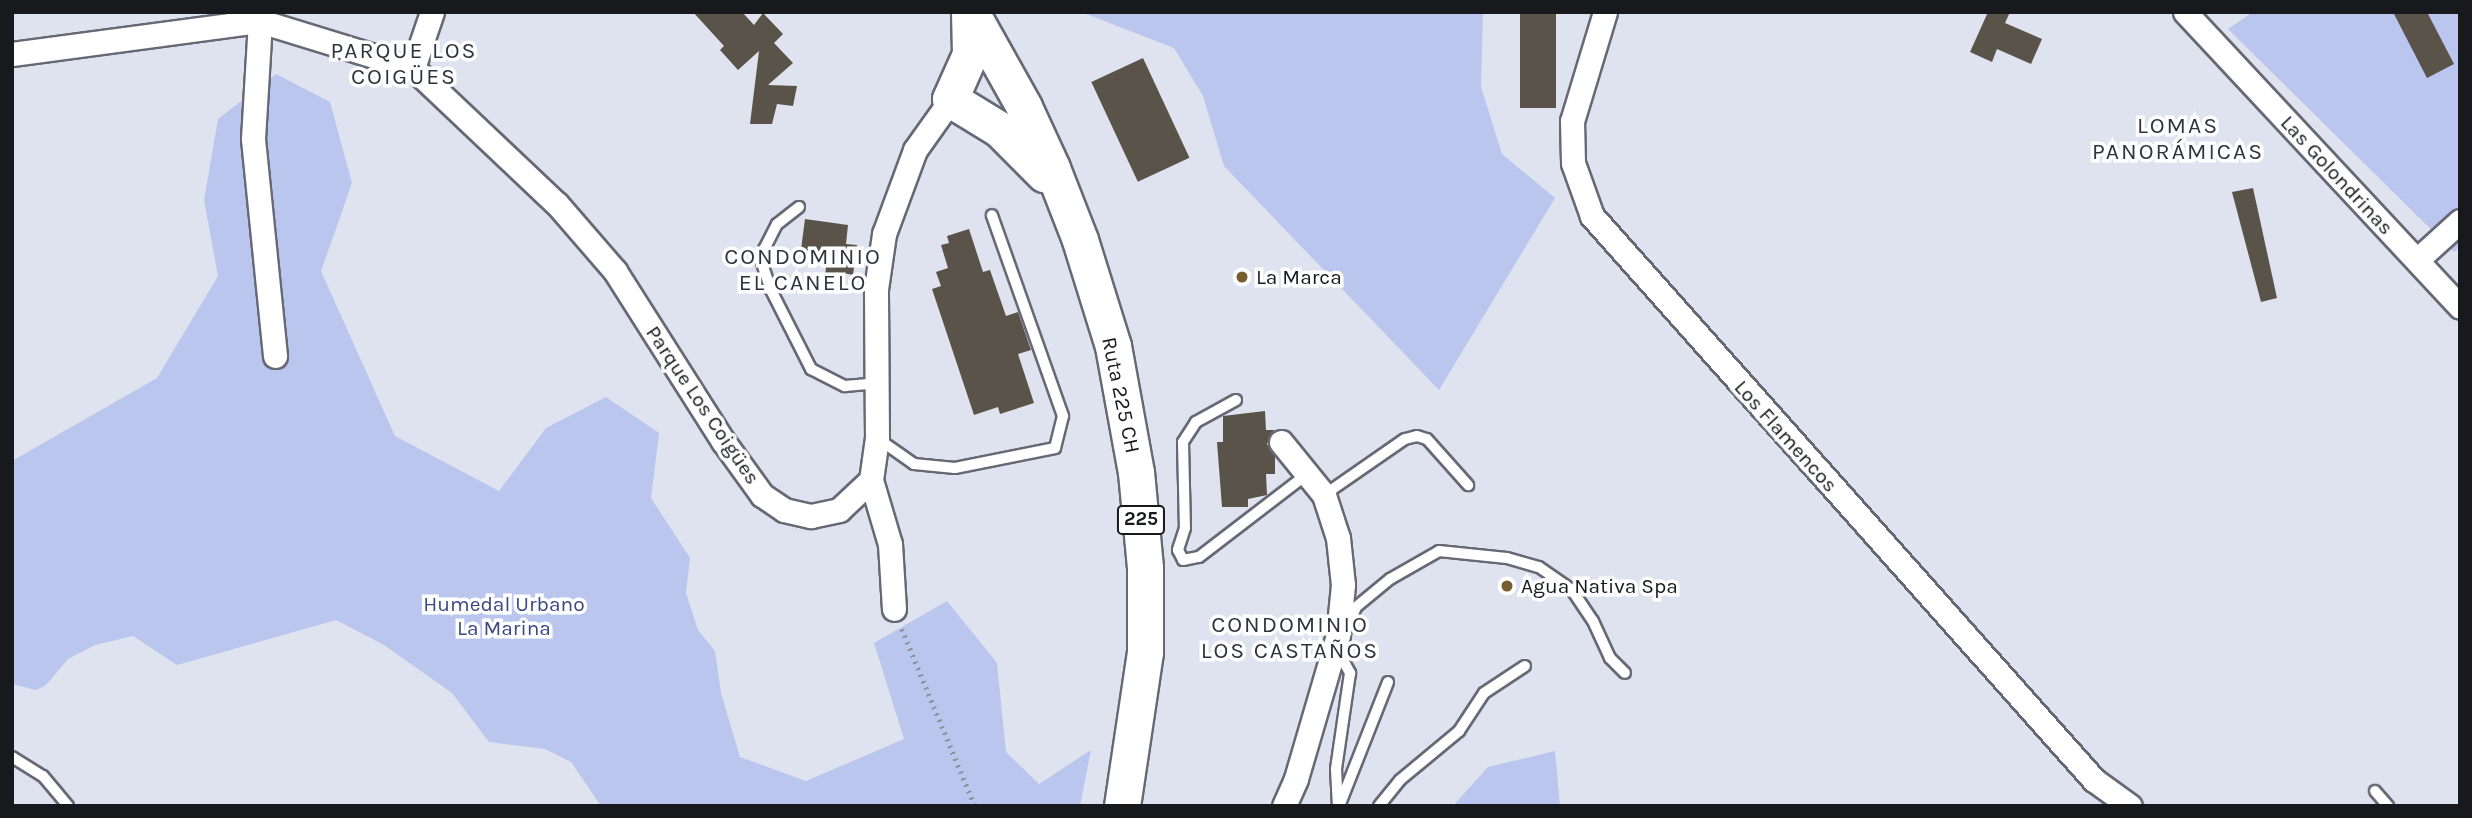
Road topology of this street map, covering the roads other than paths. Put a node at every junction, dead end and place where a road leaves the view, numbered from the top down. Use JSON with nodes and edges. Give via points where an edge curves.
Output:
{"nodes":[{"id":1,"x":432,"y":12,"type":"edge"},
{"id":2,"x":970,"y":12,"type":"edge"},
{"id":3,"x":1605,"y":12,"type":"edge"},
{"id":4,"x":2185,"y":12,"type":"edge"},
{"id":5,"x":260,"y":22,"type":"junction"},
{"id":6,"x":994,"y":52,"type":"junction"},
{"id":7,"x":12,"y":54,"type":"edge"},
{"id":8,"x":413,"y":68,"type":"junction"},
{"id":9,"x":950,"y":99,"type":"junction"},
{"id":10,"x":799,"y":207,"type":"dead end"},
{"id":11,"x":1068,"y":208,"type":"junction"},
{"id":12,"x":992,"y":215,"type":"dead end"},
{"id":13,"x":2460,"y":221,"type":"edge"},
{"id":14,"x":2417,"y":260,"type":"junction"},
{"id":15,"x":2460,"y":307,"type":"edge"},
{"id":16,"x":275,"y":356,"type":"dead end"},
{"id":17,"x":877,"y":383,"type":"junction"},
{"id":18,"x":1236,"y":400,"type":"dead end"},
{"id":19,"x":877,"y":438,"type":"junction"},
{"id":20,"x":1281,"y":442,"type":"dead end"},
{"id":21,"x":1307,"y":474,"type":"junction"},
{"id":22,"x":871,"y":480,"type":"junction"},
{"id":23,"x":1468,"y":485,"type":"dead end"},
{"id":24,"x":1324,"y":495,"type":"junction"},
{"id":25,"x":894,"y":609,"type":"road end"},
{"id":26,"x":1331,"y":659,"type":"junction"},
{"id":27,"x":1525,"y":666,"type":"dead end"},
{"id":28,"x":1625,"y":673,"type":"dead end"},
{"id":29,"x":1388,"y":682,"type":"dead end"},
{"id":30,"x":12,"y":757,"type":"edge"},
{"id":31,"x":2375,"y":792,"type":"dead end"},
{"id":32,"x":68,"y":806,"type":"edge"},
{"id":33,"x":1122,"y":806,"type":"edge"},
{"id":34,"x":1284,"y":806,"type":"edge"},
{"id":35,"x":1339,"y":806,"type":"edge"},
{"id":36,"x":1379,"y":806,"type":"edge"},
{"id":37,"x":2130,"y":806,"type":"edge"},
{"id":38,"x":2388,"y":806,"type":"edge"}],
"edges":[{"from":1,"to":8,"type":"street"},
{"from":2,"to":6,"type":"main road","name":"Ruta 225 CH","number":"225"},
{"from":2,"to":9,"type":"main road","via":[[970,54]]},
{"from":3,"to":37,"type":"street","name":"Los Flamencos","via":[[1572,121],[1573,163],[1592,216],[2094,780]]},
{"from":4,"to":14,"type":"street","name":"Las Golondrinas"},
{"from":5,"to":7,"type":"street","name":"Parque Los Coigües"},
{"from":5,"to":8,"type":"street","name":"Parque Los Coigües"},
{"from":5,"to":16,"type":"street","via":[[253,139]]},
{"from":6,"to":9,"type":"street"},
{"from":6,"to":11,"type":"main road","name":"Ruta 225 CH","number":"225","via":[[1024,107]]},
{"from":8,"to":22,"type":"street","name":"Parque Los Coigües","via":[[558,204],[615,271],[762,495],[784,510],[826,514],[852,502]]},
{"from":9,"to":11,"type":"main road","via":[[1021,148]]},
{"from":9,"to":17,"type":"street","via":[[915,150],[884,234],[876,289]]},
{"from":10,"to":17,"type":"lane","via":[[777,224],[764,249],[762,263],[771,289],[811,369],[845,386]]},
{"from":11,"to":33,"type":"main road","name":"Ruta 225 CH","number":"225","via":[[1113,346],[1136,472],[1144,554],[1145,652]]},
{"from":12,"to":19,"type":"lane","via":[[1063,416],[1055,448],[955,468],[915,464]]},
{"from":13,"to":14,"type":"street"},
{"from":14,"to":15,"type":"street","name":"Las Golondrinas"},
{"from":17,"to":19,"type":"street"},
{"from":18,"to":21,"type":"lane","via":[[1196,422],[1183,442],[1185,528],[1178,550],[1183,559],[1199,557]]},
{"from":19,"to":22,"type":"street"},
{"from":20,"to":21,"type":"street"},
{"from":21,"to":24,"type":"street"},
{"from":22,"to":25,"type":"street","via":[[890,544]]},
{"from":23,"to":24,"type":"lane","via":[[1427,439],[1417,436],[1405,439]]},
{"from":24,"to":26,"type":"street","via":[[1338,538],[1343,585]]},
{"from":26,"to":28,"type":"lane","via":[[1356,607],[1390,579],[1439,551],[1507,558],[1556,577],[1584,606],[1603,648]]},
{"from":26,"to":34,"type":"street"},
{"from":26,"to":35,"type":"lane","via":[[1344,662],[1350,673],[1336,769]]},
{"from":27,"to":36,"type":"lane","via":[[1484,693],[1459,731],[1400,780]]},
{"from":29,"to":35,"type":"lane"},
{"from":30,"to":32,"type":"lane","via":[[43,776]]},
{"from":31,"to":38,"type":"lane"}]}
